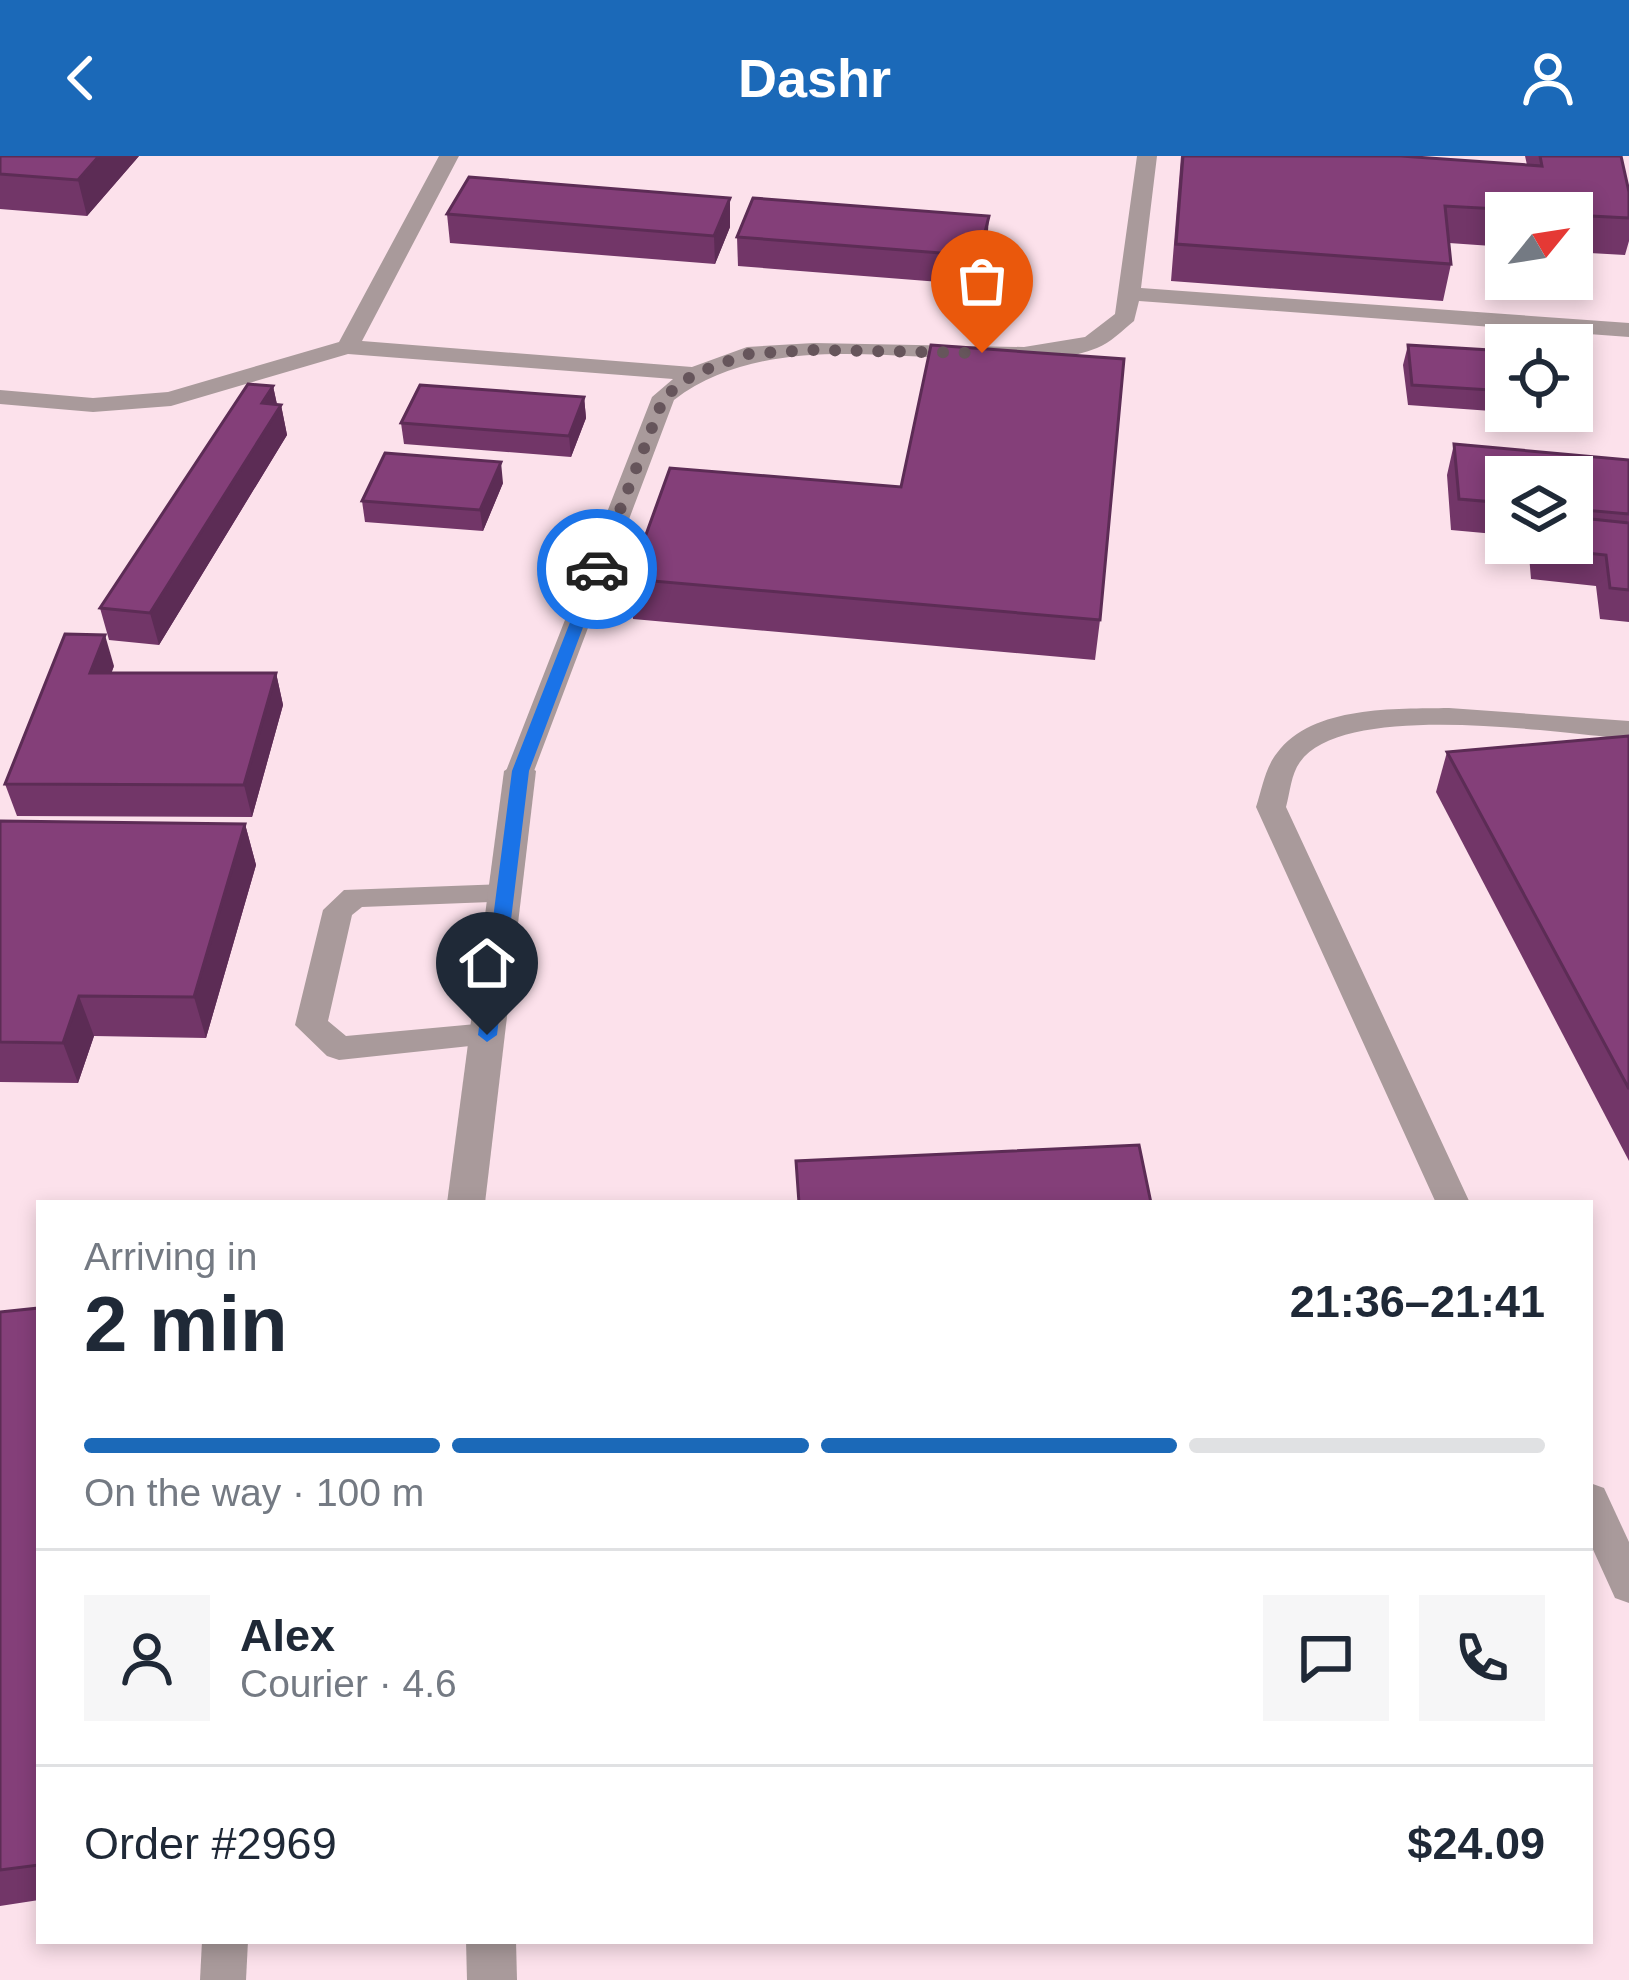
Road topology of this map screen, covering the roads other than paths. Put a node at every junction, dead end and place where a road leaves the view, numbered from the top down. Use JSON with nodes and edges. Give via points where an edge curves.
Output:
{"nodes":[{"id":1,"x":449,"y":156,"type":"edge"},
{"id":2,"x":1147,"y":156,"type":"edge"},
{"id":3,"x":1129,"y":293,"type":"junction"},
{"id":4,"x":1629,"y":330,"type":"edge"},
{"id":5,"x":348,"y":347,"type":"junction"},
{"id":6,"x":694,"y":374,"type":"junction"},
{"id":7,"x":0,"y":397,"type":"edge"},
{"id":8,"x":1629,"y":730,"type":"edge"},
{"id":9,"x":520,"y":771,"type":"joint"},
{"id":10,"x":505,"y":895,"type":"junction"},
{"id":11,"x":487,"y":1035,"type":"junction"},
{"id":12,"x":466,"y":1200,"type":"edge"},
{"id":13,"x":1452,"y":1200,"type":"edge"},
{"id":14,"x":1593,"y":1507,"type":"edge"},
{"id":15,"x":1629,"y":1585,"type":"edge"},
{"id":16,"x":225,"y":1944,"type":"edge"},
{"id":17,"x":490,"y":1944,"type":"edge"},
{"id":18,"x":223,"y":1980,"type":"edge"},
{"id":19,"x":492,"y":1980,"type":"edge"}],
"edges":[{"from":1,"to":5,"type":"lane"},
{"from":2,"to":3,"type":"lane"},
{"from":3,"to":4,"type":"lane"},
{"from":3,"to":6,"type":"lane","via":[[1126,316],[1093,343],[1024,354],[770,352]]},
{"from":5,"to":6,"type":"lane"},
{"from":5,"to":7,"type":"lane","via":[[171,399],[93,405]]},
{"from":6,"to":9,"type":"lane","via":[[664,397]]},
{"from":8,"to":13,"type":"lane","via":[[1424,715],[1335,724],[1290,754],[1270,807]]},
{"from":9,"to":10,"type":"street"},
{"from":10,"to":11,"type":"street"},
{"from":10,"to":11,"type":"lane","via":[[355,897],[338,910],[311,1025],[339,1048]]},
{"from":11,"to":12,"type":"street"},
{"from":14,"to":15,"type":"lane"},
{"from":16,"to":18,"type":"lane"},
{"from":17,"to":19,"type":"street"}]}
